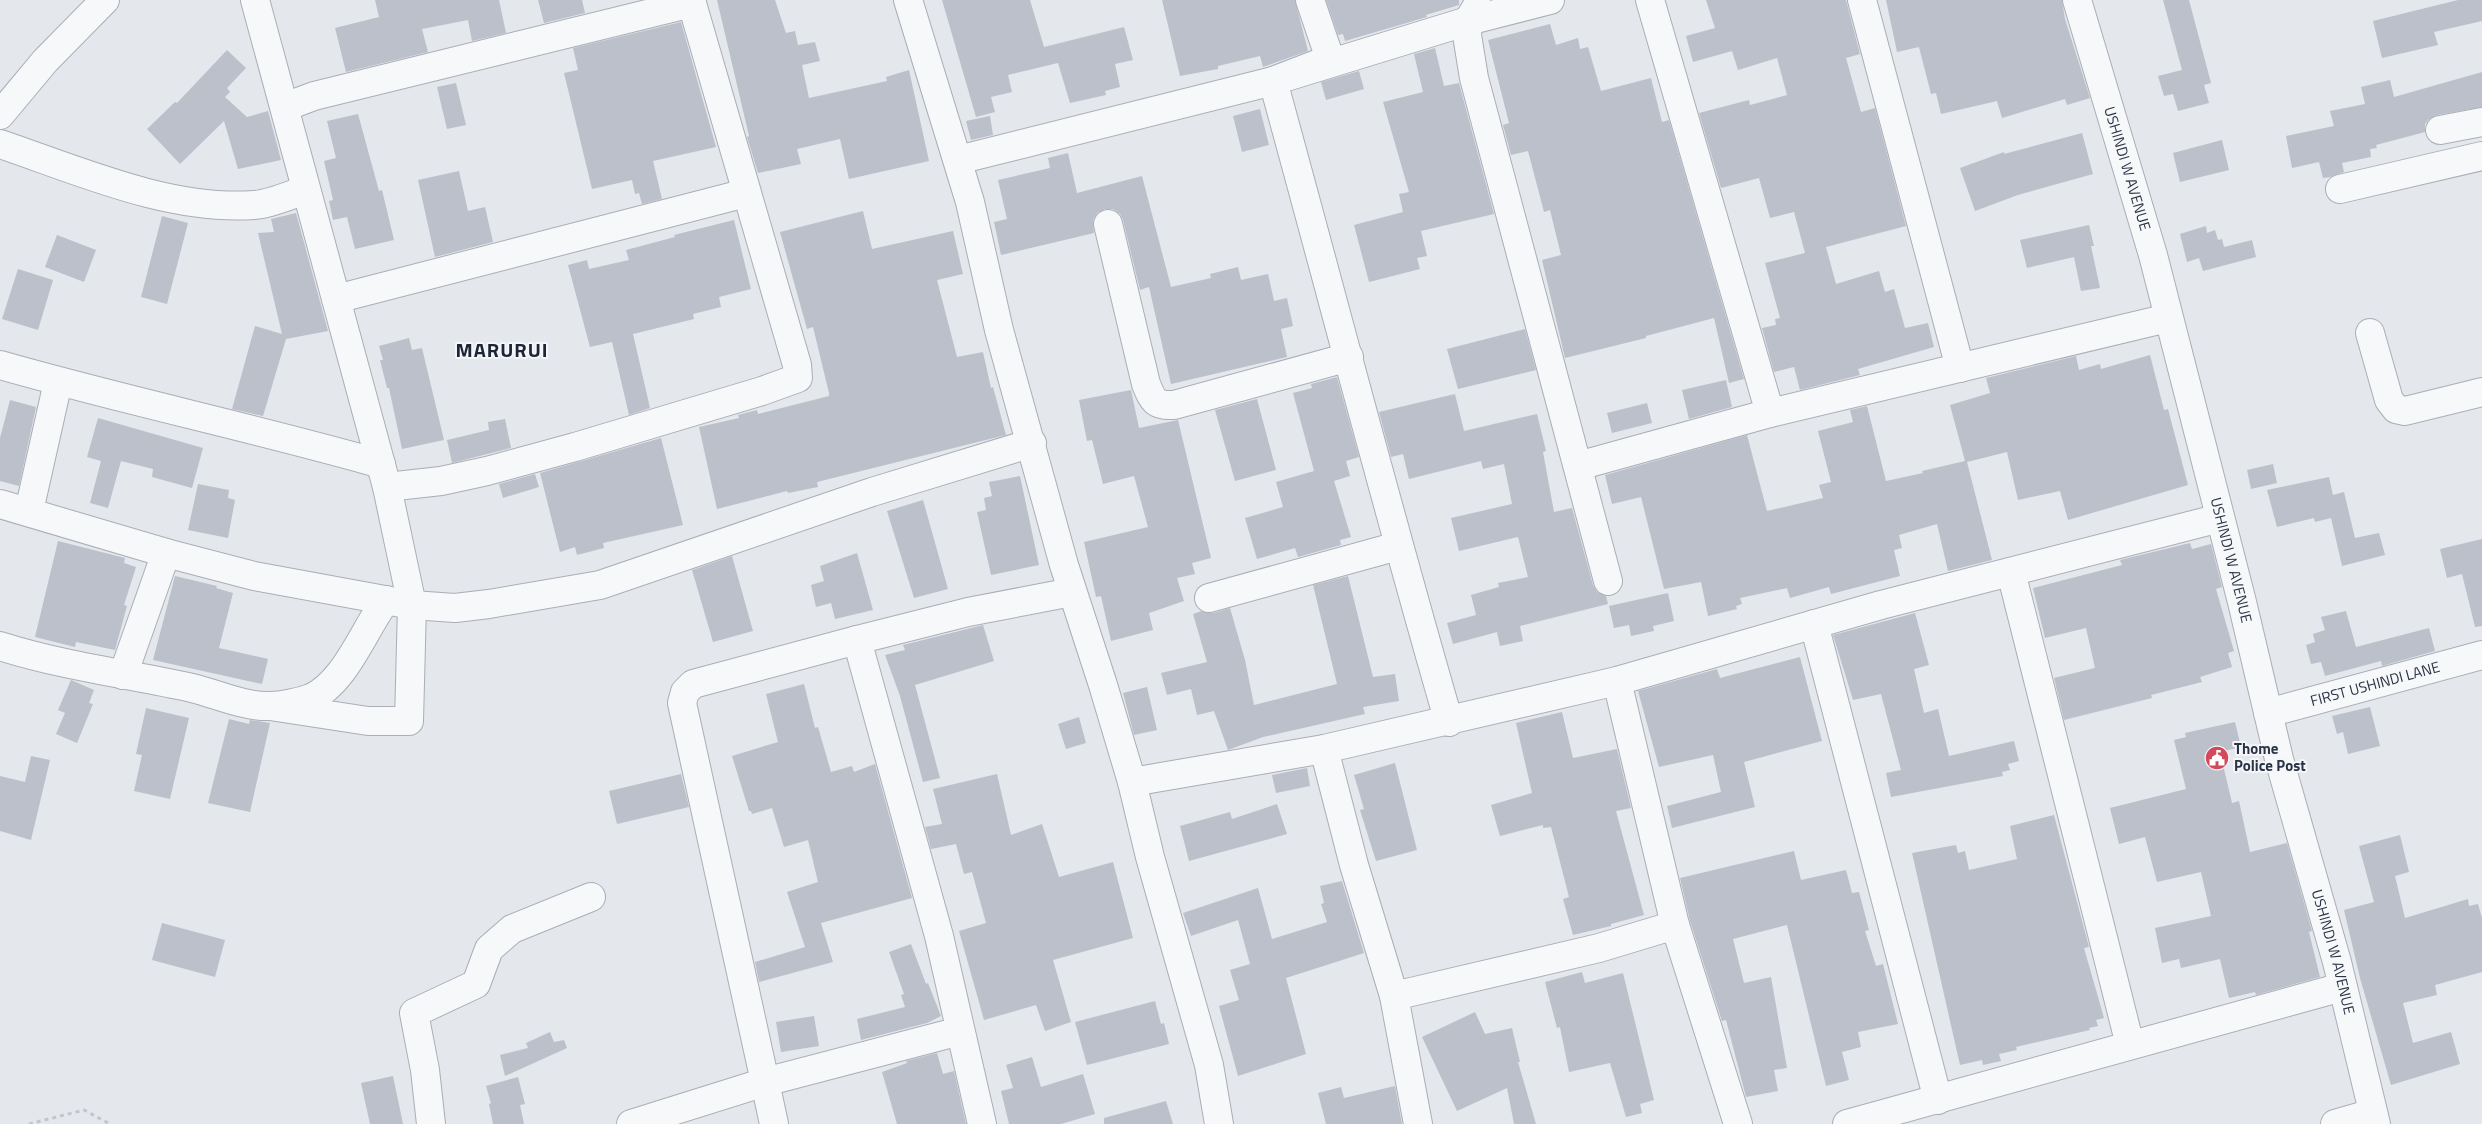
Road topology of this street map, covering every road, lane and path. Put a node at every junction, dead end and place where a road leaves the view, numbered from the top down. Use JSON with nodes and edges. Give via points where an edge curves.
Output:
{"nodes":[{"id":1,"x":106,"y":0,"type":"edge"},
{"id":2,"x":256,"y":0,"type":"edge"},
{"id":3,"x":908,"y":0,"type":"edge"},
{"id":4,"x":1310,"y":0,"type":"edge"},
{"id":5,"x":1550,"y":0,"type":"edge"},
{"id":6,"x":1650,"y":0,"type":"edge"},
{"id":7,"x":1862,"y":0,"type":"edge"},
{"id":8,"x":2077,"y":0,"type":"edge"},
{"id":9,"x":691,"y":1,"type":"edge"},
{"id":10,"x":1473,"y":10,"type":"edge"},
{"id":11,"x":1273,"y":81,"type":"junction"},
{"id":12,"x":285,"y":107,"type":"junction"},
{"id":13,"x":0,"y":114,"type":"edge"},
{"id":14,"x":2482,"y":122,"type":"edge"},
{"id":15,"x":2440,"y":130,"type":"dead end"},
{"id":16,"x":0,"y":144,"type":"edge"},
{"id":17,"x":2482,"y":156,"type":"edge"},
{"id":18,"x":958,"y":160,"type":"junction"},
{"id":19,"x":2340,"y":189,"type":"dead end"},
{"id":20,"x":306,"y":190,"type":"junction"},
{"id":21,"x":746,"y":193,"type":"junction"},
{"id":22,"x":1108,"y":224,"type":"dead end"},
{"id":23,"x":336,"y":299,"type":"junction"},
{"id":24,"x":2168,"y":318,"type":"junction"},
{"id":25,"x":2370,"y":333,"type":"dead end"},
{"id":26,"x":1349,"y":357,"type":"junction"},
{"id":27,"x":0,"y":365,"type":"edge"},
{"id":28,"x":1960,"y":368,"type":"junction"},
{"id":29,"x":58,"y":382,"type":"junction"},
{"id":30,"x":2482,"y":392,"type":"edge"},
{"id":31,"x":1770,"y":413,"type":"junction"},
{"id":32,"x":1032,"y":443,"type":"junction"},
{"id":33,"x":1578,"y":466,"type":"junction"},
{"id":34,"x":384,"y":475,"type":"junction"},
{"id":35,"x":0,"y":504,"type":"edge"},
{"id":36,"x":29,"y":511,"type":"junction"},
{"id":37,"x":2220,"y":518,"type":"junction"},
{"id":38,"x":1398,"y":546,"type":"junction"},
{"id":39,"x":166,"y":553,"type":"junction"},
{"id":40,"x":2011,"y":572,"type":"junction"},
{"id":41,"x":1608,"y":581,"type":"dead end"},
{"id":42,"x":1072,"y":592,"type":"junction"},
{"id":43,"x":1209,"y":598,"type":"dead end"},
{"id":44,"x":399,"y":603,"type":"junction"},
{"id":45,"x":1814,"y":624,"type":"junction"},
{"id":46,"x":857,"y":640,"type":"junction"},
{"id":47,"x":0,"y":646,"type":"edge"},
{"id":48,"x":2482,"y":655,"type":"edge"},
{"id":49,"x":123,"y":675,"type":"junction"},
{"id":50,"x":1617,"y":682,"type":"junction"},
{"id":51,"x":270,"y":706,"type":"junction"},
{"id":52,"x":2268,"y":713,"type":"junction"},
{"id":53,"x":1450,"y":722,"type":"junction"},
{"id":54,"x":1324,"y":749,"type":"junction"},
{"id":55,"x":1132,"y":782,"type":"junction"},
{"id":56,"x":591,"y":897,"type":"dead end"},
{"id":57,"x":1675,"y":925,"type":"junction"},
{"id":58,"x":2342,"y":987,"type":"junction"},
{"id":59,"x":1394,"y":996,"type":"junction"},
{"id":60,"x":960,"y":1031,"type":"junction"},
{"id":61,"x":2130,"y":1045,"type":"junction"},
{"id":62,"x":765,"y":1082,"type":"junction"},
{"id":63,"x":1938,"y":1100,"type":"junction"},
{"id":64,"x":2374,"y":1118,"type":"edge"},
{"id":65,"x":29,"y":1124,"type":"edge"},
{"id":66,"x":110,"y":1124,"type":"edge"},
{"id":67,"x":431,"y":1124,"type":"edge"},
{"id":68,"x":631,"y":1124,"type":"edge"},
{"id":69,"x":774,"y":1124,"type":"edge"},
{"id":70,"x":982,"y":1124,"type":"edge"},
{"id":71,"x":1219,"y":1124,"type":"edge"},
{"id":72,"x":1418,"y":1124,"type":"edge"},
{"id":73,"x":1738,"y":1124,"type":"edge"},
{"id":74,"x":1847,"y":1124,"type":"edge"},
{"id":75,"x":2334,"y":1124,"type":"edge"}],
"edges":[{"from":1,"to":13,"type":"street","via":[[44,61]]},
{"from":2,"to":12,"type":"street"},
{"from":3,"to":18,"type":"street"},
{"from":4,"to":11,"type":"street","via":[[1330,59]]},
{"from":5,"to":10,"type":"street"},
{"from":6,"to":31,"type":"street"},
{"from":7,"to":28,"type":"street"},
{"from":8,"to":24,"type":"street","name":"USHINDI W AVENUE","via":[[2128,167]]},
{"from":9,"to":12,"type":"street","via":[[314,96]]},
{"from":9,"to":21,"type":"street"},
{"from":10,"to":11,"type":"street"},
{"from":10,"to":33,"type":"street","via":[[1468,43],[1474,78]]},
{"from":11,"to":18,"type":"street"},
{"from":11,"to":26,"type":"street"},
{"from":12,"to":20,"type":"street"},
{"from":14,"to":15,"type":"street"},
{"from":16,"to":20,"type":"street","via":[[123,186],[190,202],[255,205]]},
{"from":17,"to":19,"type":"street"},
{"from":18,"to":32,"type":"street","via":[[999,330]]},
{"from":20,"to":23,"type":"street"},
{"from":21,"to":23,"type":"street"},
{"from":21,"to":34,"type":"street","via":[[797,365],[798,378],[486,471],[441,481]]},
{"from":22,"to":26,"type":"street","via":[[1146,384],[1154,401],[1161,406]]},
{"from":23,"to":34,"type":"street"},
{"from":24,"to":28,"type":"street"},
{"from":24,"to":37,"type":"street","name":"USHINDI W AVENUE"},
{"from":25,"to":30,"type":"street","via":[[2389,400],[2396,409],[2405,412]]},
{"from":26,"to":38,"type":"street"},
{"from":27,"to":29,"type":"street"},
{"from":28,"to":31,"type":"street"},
{"from":29,"to":34,"type":"street","via":[[258,430]]},
{"from":29,"to":36,"type":"street"},
{"from":31,"to":33,"type":"street"},
{"from":32,"to":42,"type":"street"},
{"from":32,"to":44,"type":"street","via":[[872,492],[600,585],[455,608]]},
{"from":33,"to":41,"type":"street"},
{"from":34,"to":44,"type":"street"},
{"from":35,"to":36,"type":"street"},
{"from":36,"to":39,"type":"street"},
{"from":37,"to":40,"type":"street"},
{"from":37,"to":52,"type":"street","name":"USHINDI W AVENUE"},
{"from":38,"to":43,"type":"street"},
{"from":38,"to":53,"type":"street"},
{"from":39,"to":44,"type":"street","via":[[254,576]]},
{"from":39,"to":49,"type":"street"},
{"from":40,"to":45,"type":"street"},
{"from":40,"to":61,"type":"street"},
{"from":42,"to":46,"type":"street","via":[[968,612]]},
{"from":42,"to":55,"type":"street"},
{"from":44,"to":51,"type":"street","via":[[377,612],[360,644],[332,682],[311,698]]},
{"from":44,"to":51,"type":"street","via":[[409,721],[368,721]]},
{"from":45,"to":50,"type":"street"},
{"from":45,"to":63,"type":"street"},
{"from":46,"to":60,"type":"street","via":[[939,936]]},
{"from":46,"to":62,"type":"street","via":[[693,684],[685,692],[682,703]]},
{"from":47,"to":49,"type":"street","via":[[42,659]]},
{"from":48,"to":52,"type":"street","name":"FIRST USHINDI LANE"},
{"from":49,"to":51,"type":"street"},
{"from":50,"to":53,"type":"street"},
{"from":50,"to":57,"type":"street"},
{"from":52,"to":58,"type":"street","name":"USHINDI W AVENUE"},
{"from":53,"to":54,"type":"street"},
{"from":54,"to":55,"type":"street"},
{"from":54,"to":59,"type":"street","via":[[1354,866]]},
{"from":55,"to":71,"type":"street","via":[[1208,1065]]},
{"from":56,"to":67,"type":"street","via":[[512,928],[489,949],[476,984],[414,1013]]},
{"from":57,"to":59,"type":"street","via":[[1599,948]]},
{"from":57,"to":73,"type":"street"},
{"from":58,"to":61,"type":"street"},
{"from":58,"to":64,"type":"street","name":"USHINDI W AVENUE"},
{"from":59,"to":72,"type":"street"},
{"from":60,"to":62,"type":"street"},
{"from":60,"to":70,"type":"street"},
{"from":61,"to":63,"type":"street"},
{"from":62,"to":68,"type":"street"},
{"from":62,"to":69,"type":"street"},
{"from":63,"to":74,"type":"street"},
{"from":64,"to":75,"type":"street"},
{"from":65,"to":66,"type":"path","via":[[84,1110]]}]}
